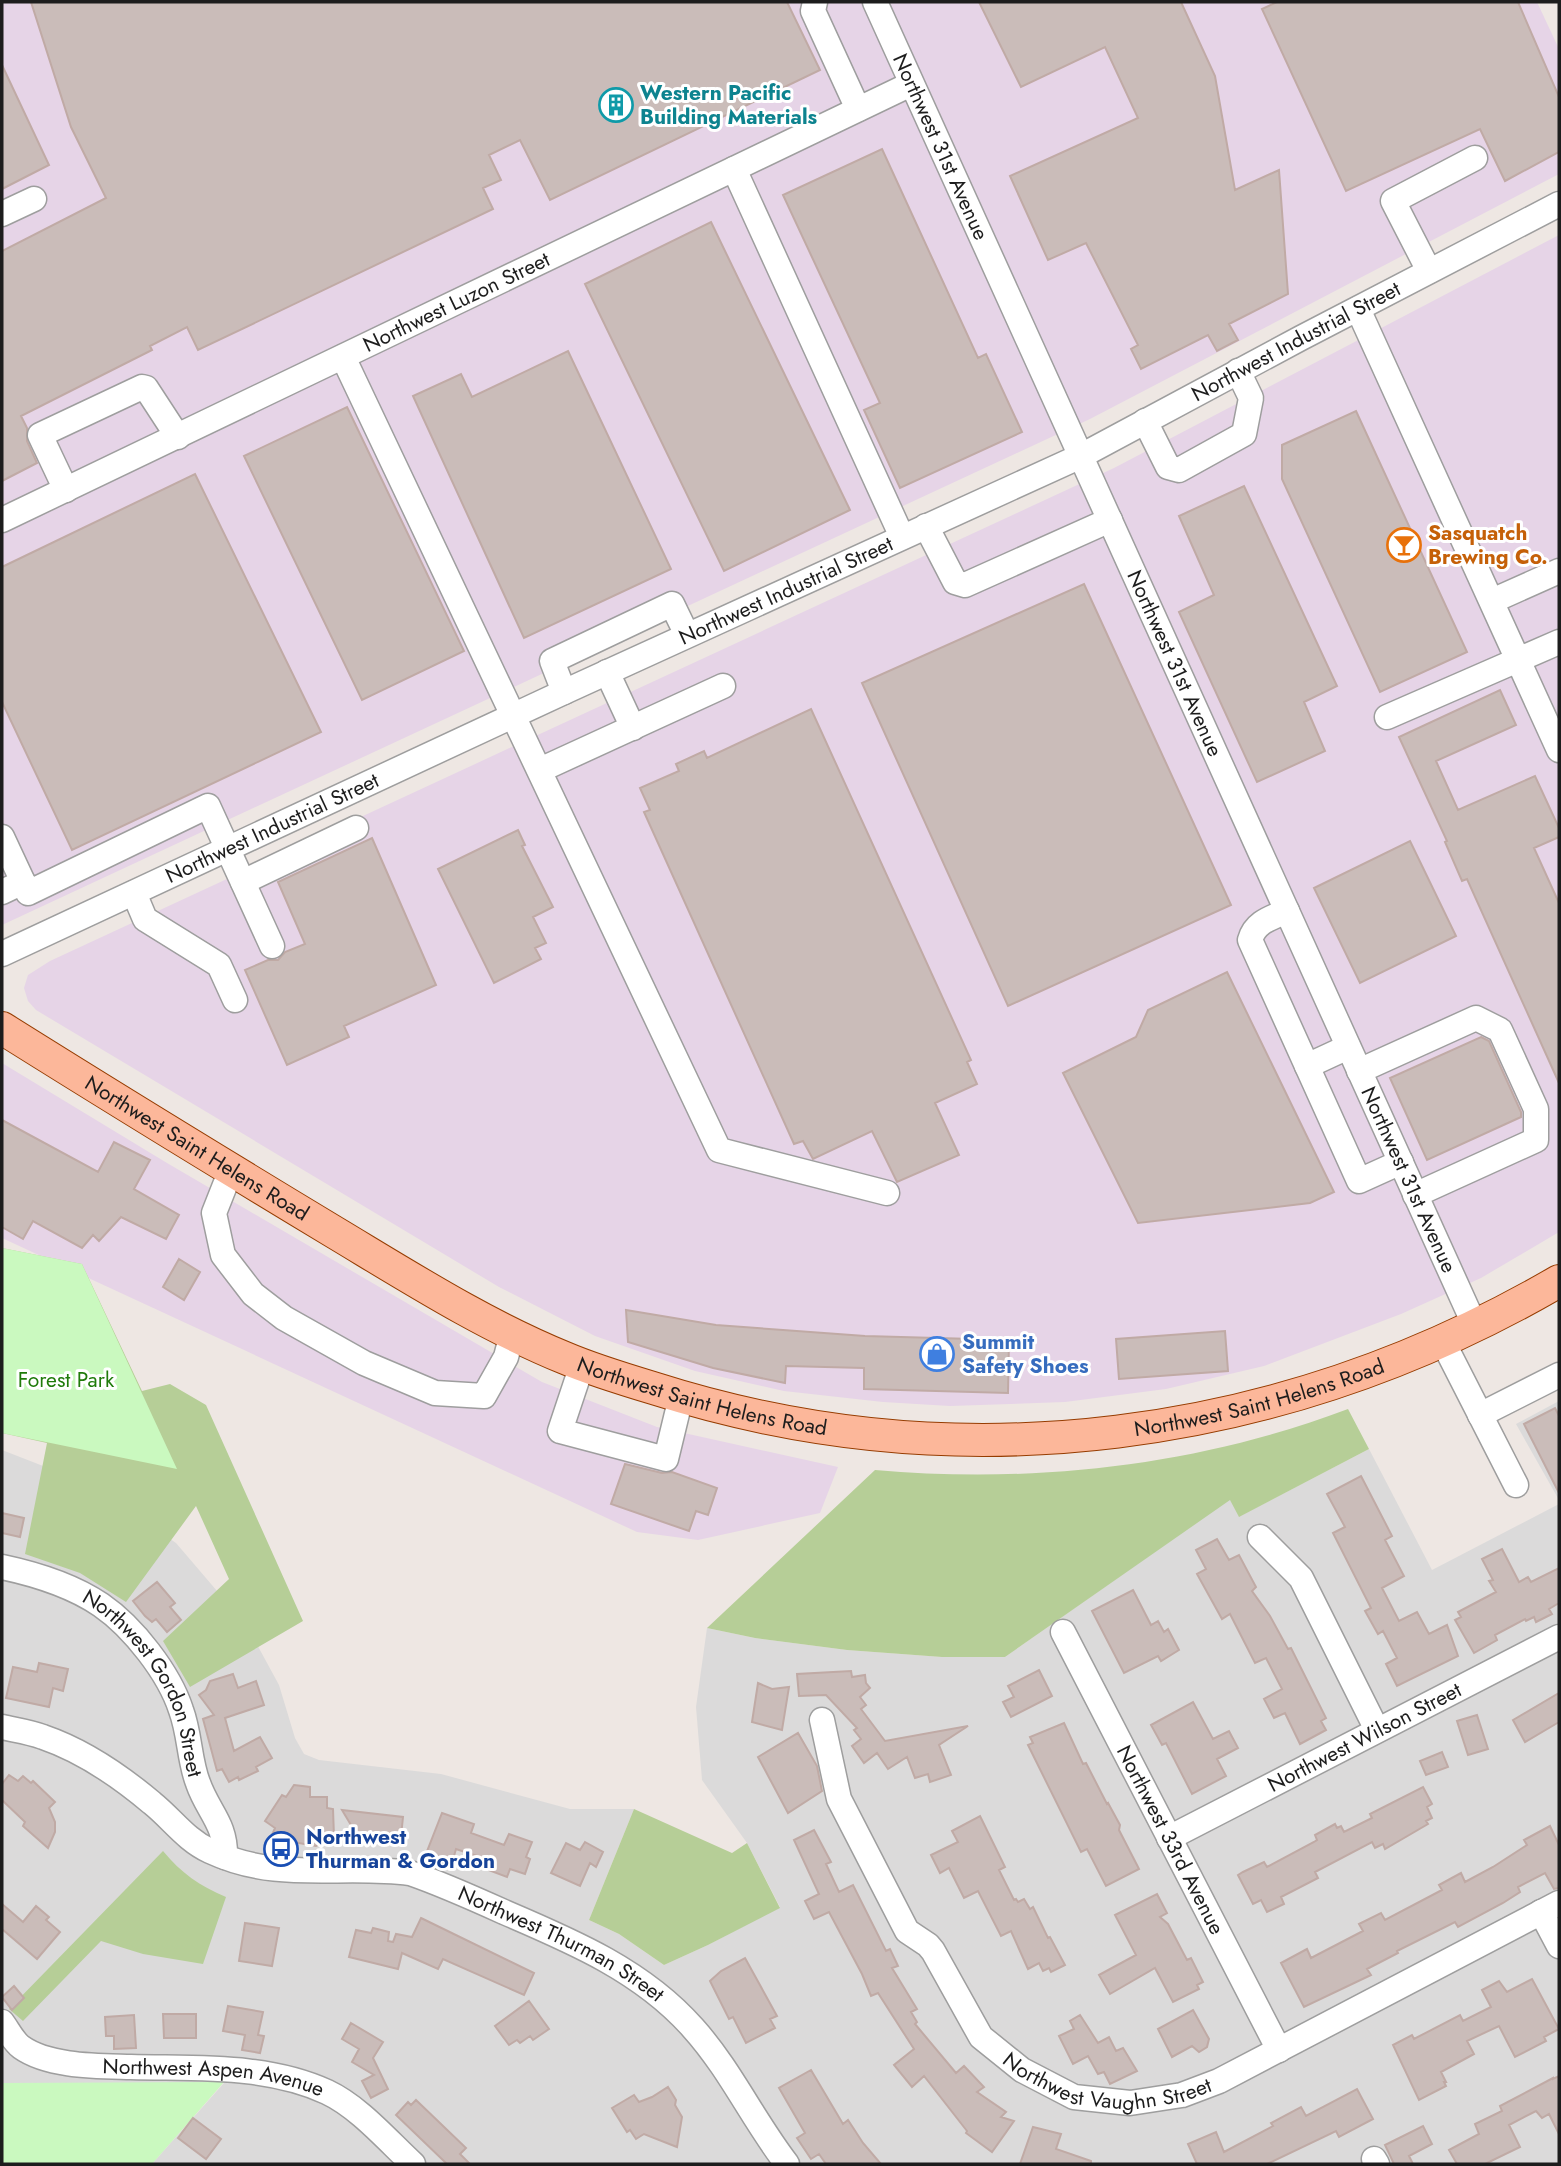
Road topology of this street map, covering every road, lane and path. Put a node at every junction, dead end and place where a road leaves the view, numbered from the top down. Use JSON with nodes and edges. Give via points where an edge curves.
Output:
{"nodes":[{"id":1,"x":875,"y":2,"type":"edge"},
{"id":2,"x":814,"y":6,"type":"edge"},
{"id":3,"x":911,"y":84,"type":"junction"},
{"id":4,"x":858,"y":109,"type":"junction"},
{"id":5,"x":1475,"y":158,"type":"dead end"},
{"id":6,"x":734,"y":169,"type":"junction"},
{"id":7,"x":34,"y":199,"type":"dead end"},
{"id":8,"x":1559,"y":204,"type":"edge"},
{"id":9,"x":2,"y":214,"type":"edge"},
{"id":10,"x":1429,"y":271,"type":"junction"},
{"id":11,"x":1358,"y":309,"type":"junction"},
{"id":12,"x":343,"y":357,"type":"junction"},
{"id":13,"x":1238,"y":371,"type":"junction"},
{"id":14,"x":1145,"y":421,"type":"junction"},
{"id":15,"x":178,"y":437,"type":"junction"},
{"id":16,"x":1081,"y":456,"type":"junction"},
{"id":17,"x":66,"y":490,"type":"junction"},
{"id":18,"x":2,"y":520,"type":"edge"},
{"id":19,"x":1110,"y":520,"type":"junction"},
{"id":20,"x":926,"y":526,"type":"junction"},
{"id":21,"x":902,"y":537,"type":"junction"},
{"id":22,"x":1559,"y":570,"type":"edge"},
{"id":23,"x":1492,"y":601,"type":"junction"},
{"id":24,"x":687,"y":635,"type":"junction"},
{"id":25,"x":1559,"y":642,"type":"edge"},
{"id":26,"x":1519,"y":660,"type":"junction"},
{"id":27,"x":607,"y":672,"type":"junction"},
{"id":28,"x":723,"y":686,"type":"dead end"},
{"id":29,"x":564,"y":692,"type":"junction"},
{"id":30,"x":514,"y":715,"type":"junction"},
{"id":31,"x":1387,"y":717,"type":"dead end"},
{"id":32,"x":633,"y":728,"type":"junction"},
{"id":33,"x":1558,"y":744,"type":"edge"},
{"id":34,"x":540,"y":771,"type":"junction"},
{"id":35,"x":356,"y":828,"type":"dead end"},
{"id":36,"x":2,"y":837,"type":"edge"},
{"id":37,"x":228,"y":849,"type":"junction"},
{"id":38,"x":243,"y":882,"type":"junction"},
{"id":39,"x":12,"y":887,"type":"edge"},
{"id":40,"x":134,"y":893,"type":"junction"},
{"id":41,"x":1287,"y":911,"type":"junction"},
{"id":42,"x":272,"y":946,"type":"dead end"},
{"id":43,"x":2,"y":954,"type":"edge"},
{"id":44,"x":235,"y":1000,"type":"dead end"},
{"id":45,"x":2,"y":1028,"type":"edge"},
{"id":46,"x":1348,"y":1046,"type":"junction"},
{"id":47,"x":1307,"y":1066,"type":"junction"},
{"id":48,"x":1359,"y":1070,"type":"junction"},
{"id":49,"x":1401,"y":1162,"type":"junction"},
{"id":50,"x":230,"y":1170,"type":"junction"},
{"id":51,"x":887,"y":1193,"type":"dead end"},
{"id":52,"x":1415,"y":1195,"type":"junction"},
{"id":53,"x":1559,"y":1281,"type":"edge"},
{"id":54,"x":1475,"y":1326,"type":"junction"},
{"id":55,"x":512,"y":1334,"type":"junction"},
{"id":56,"x":1443,"y":1342,"type":"junction"},
{"id":57,"x":582,"y":1365,"type":"junction"},
{"id":58,"x":1559,"y":1375,"type":"edge"},
{"id":59,"x":681,"y":1397,"type":"junction"},
{"id":60,"x":1480,"y":1415,"type":"junction"},
{"id":61,"x":1516,"y":1485,"type":"dead end"},
{"id":62,"x":1260,"y":1537,"type":"dead end"},
{"id":63,"x":2,"y":1567,"type":"edge"},
{"id":64,"x":1063,"y":1632,"type":"dead end"},
{"id":65,"x":1559,"y":1637,"type":"edge"},
{"id":66,"x":822,"y":1720,"type":"dead end"},
{"id":67,"x":2,"y":1727,"type":"edge"},
{"id":68,"x":1377,"y":1730,"type":"junction"},
{"id":69,"x":1169,"y":1838,"type":"junction"},
{"id":70,"x":225,"y":1857,"type":"junction"},
{"id":71,"x":1550,"y":1908,"type":"edge"},
{"id":72,"x":1559,"y":1946,"type":"edge"},
{"id":73,"x":2,"y":2022,"type":"edge"},
{"id":74,"x":9,"y":2040,"type":"edge"},
{"id":75,"x":1279,"y":2050,"type":"junction"},
{"id":76,"x":412,"y":2164,"type":"edge"},
{"id":77,"x":787,"y":2164,"type":"edge"}],
"edges":[{"from":1,"to":3,"type":"street","name":"Northwest 31st Avenue"},
{"from":2,"to":4,"type":"street"},
{"from":3,"to":4,"type":"street","name":"Northwest Luzon Street"},
{"from":3,"to":16,"type":"street","name":"Northwest 31st Avenue"},
{"from":4,"to":6,"type":"street","name":"Northwest Luzon Street"},
{"from":5,"to":10,"type":"street","via":[[1393,201]]},
{"from":6,"to":12,"type":"street","name":"Northwest Luzon Street"},
{"from":6,"to":21,"type":"street"},
{"from":7,"to":9,"type":"street"},
{"from":8,"to":10,"type":"street","name":"Northwest Industrial Street"},
{"from":10,"to":11,"type":"street","name":"Northwest Industrial Street"},
{"from":11,"to":13,"type":"street","name":"Northwest Industrial Street"},
{"from":11,"to":23,"type":"street"},
{"from":12,"to":15,"type":"street","name":"Northwest Luzon Street"},
{"from":12,"to":30,"type":"street"},
{"from":13,"to":14,"type":"street","name":"Northwest Industrial Street"},
{"from":13,"to":14,"type":"street","via":[[1251,398],[1244,434],[1179,470],[1168,467]]},
{"from":14,"to":16,"type":"street","name":"Northwest Industrial Street"},
{"from":15,"to":17,"type":"street","name":"Northwest Luzon Street"},
{"from":15,"to":17,"type":"street","via":[[153,396],[142,387],[40,435]]},
{"from":16,"to":19,"type":"street","name":"Northwest 31st Avenue"},
{"from":16,"to":20,"type":"street","name":"Northwest Industrial Street"},
{"from":17,"to":18,"type":"street","name":"Northwest Luzon Street"},
{"from":19,"to":20,"type":"street","via":[[965,585],[955,582],[949,573]]},
{"from":19,"to":41,"type":"street","name":"Northwest 31st Avenue"},
{"from":20,"to":21,"type":"street","name":"Northwest Industrial Street"},
{"from":21,"to":24,"type":"street","name":"Northwest Industrial Street"},
{"from":22,"to":23,"type":"street"},
{"from":23,"to":26,"type":"street"},
{"from":24,"to":27,"type":"street","name":"Northwest Industrial Street"},
{"from":24,"to":29,"type":"street","via":[[672,604],[552,661]]},
{"from":25,"to":26,"type":"street"},
{"from":26,"to":31,"type":"street"},
{"from":26,"to":33,"type":"street"},
{"from":27,"to":29,"type":"street","name":"Northwest Industrial Street"},
{"from":27,"to":32,"type":"street"},
{"from":28,"to":32,"type":"street"},
{"from":29,"to":30,"type":"street","name":"Northwest Industrial Street"},
{"from":30,"to":34,"type":"street"},
{"from":30,"to":37,"type":"street","name":"Northwest Industrial Street"},
{"from":32,"to":34,"type":"street"},
{"from":34,"to":51,"type":"street","via":[[719,1150]]},
{"from":35,"to":38,"type":"street"},
{"from":36,"to":39,"type":"street"},
{"from":37,"to":38,"type":"street"},
{"from":37,"to":39,"type":"street","via":[[208,806],[28,893]]},
{"from":37,"to":40,"type":"street","name":"Northwest Industrial Street"},
{"from":38,"to":42,"type":"street"},
{"from":40,"to":43,"type":"street","name":"Northwest Industrial Street"},
{"from":40,"to":44,"type":"street","via":[[145,919],[219,965]]},
{"from":41,"to":46,"type":"street","name":"Northwest 31st Avenue"},
{"from":41,"to":47,"type":"street","via":[[1259,924],[1250,940]]},
{"from":45,"to":50,"type":"main road","name":"Northwest Saint Helens Road"},
{"from":46,"to":47,"type":"street"},
{"from":46,"to":48,"type":"street","name":"Northwest 31st Avenue"},
{"from":47,"to":49,"type":"street","via":[[1359,1181]]},
{"from":48,"to":49,"type":"street","name":"Northwest 31st Avenue"},
{"from":48,"to":52,"type":"street","via":[[1476,1018],[1500,1030],[1536,1109],[1535,1140]]},
{"from":49,"to":52,"type":"street","name":"Northwest 31st Avenue"},
{"from":50,"to":55,"type":"main road","name":"Northwest Saint Helens Road"},
{"from":50,"to":55,"type":"street","via":[[214,1213],[223,1255],[253,1294],[284,1318],[364,1363],[435,1393],[484,1396],[506,1357]]},
{"from":52,"to":54,"type":"street","name":"Northwest 31st Avenue"},
{"from":53,"to":54,"type":"main road","name":"Northwest Saint Helens Road"},
{"from":54,"to":56,"type":"main road","name":"Northwest Saint Helens Road"},
{"from":55,"to":57,"type":"main road","name":"Northwest Saint Helens Road"},
{"from":56,"to":59,"type":"main road","name":"Northwest Saint Helens Road","via":[[1257,1406],[1100,1435],[1024,1439],[868,1435],[793,1424]]},
{"from":56,"to":60,"type":"street"},
{"from":57,"to":59,"type":"main road","name":"Northwest Saint Helens Road"},
{"from":57,"to":59,"type":"street","via":[[560,1431],[666,1459]]},
{"from":58,"to":60,"type":"street"},
{"from":60,"to":61,"type":"street"},
{"from":62,"to":68,"type":"street","via":[[1301,1577]]},
{"from":63,"to":70,"type":"street","name":"Northwest Gordon Street","via":[[61,1585],[100,1604],[144,1647],[181,1709],[197,1783],[221,1826]]},
{"from":64,"to":69,"type":"street","name":"Northwest 33rd Avenue"},
{"from":65,"to":68,"type":"street","name":"Northwest Wilson Street"},
{"from":66,"to":75,"type":"street","name":"Northwest Vaughn Street","via":[[839,1799],[907,1931],[933,1951],[981,2037],[1022,2070],[1074,2097],[1130,2103],[1182,2095]]},
{"from":67,"to":70,"type":"street","name":"Northwest Thurman Street","via":[[43,1737],[86,1756],[136,1790],[193,1841]]},
{"from":68,"to":69,"type":"street","name":"Northwest Wilson Street"},
{"from":69,"to":75,"type":"street","name":"Northwest 33rd Avenue"},
{"from":70,"to":77,"type":"street","name":"Northwest Thurman Street","via":[[278,1870],[410,1873],[536,1925],[617,1965],[694,2028]]},
{"from":71,"to":72,"type":"street"},
{"from":71,"to":75,"type":"street","name":"Northwest Vaughn Street"},
{"from":73,"to":74,"type":"street","name":"Northwest Aspen Avenue"},
{"from":74,"to":76,"type":"street","name":"Northwest Aspen Avenue","via":[[46,2057],[92,2066],[225,2070],[292,2080],[328,2092]]}]}
